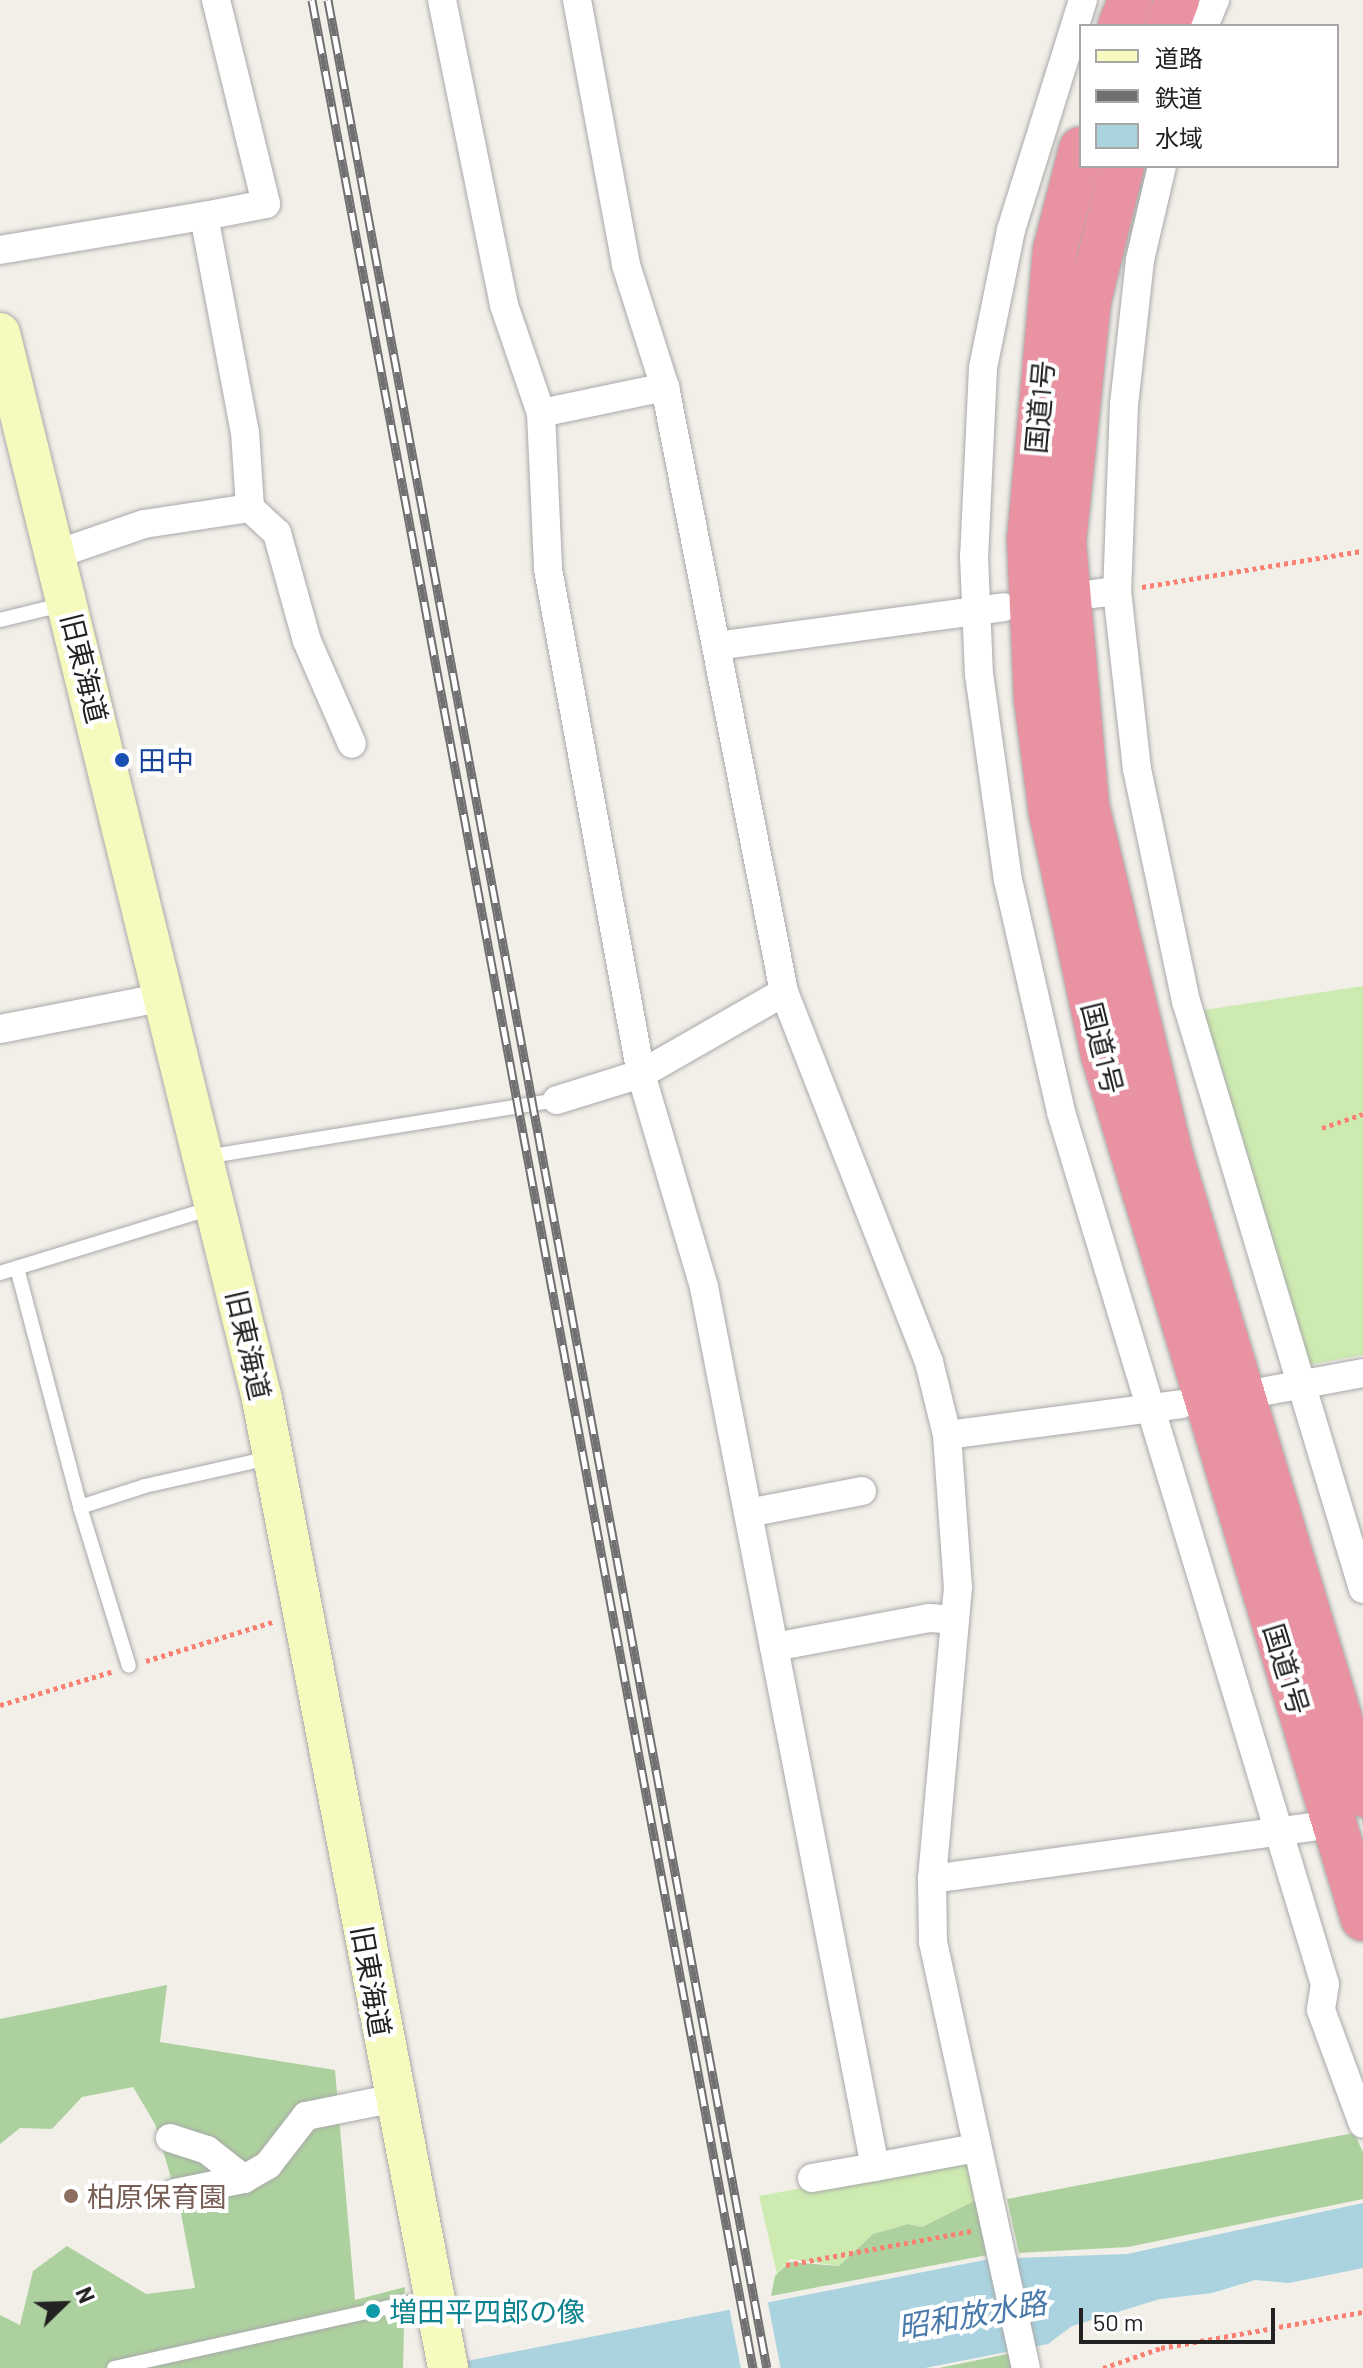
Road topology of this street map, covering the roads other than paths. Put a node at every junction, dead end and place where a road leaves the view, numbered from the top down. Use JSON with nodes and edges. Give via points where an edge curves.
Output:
{"nodes":[{"id":1,"x":216,"y":0,"type":"edge"},
{"id":2,"x":442,"y":0,"type":"edge"},
{"id":3,"x":577,"y":0,"type":"edge"},
{"id":4,"x":1083,"y":0,"type":"edge"},
{"id":5,"x":1130,"y":0,"type":"edge"},
{"id":6,"x":1177,"y":0,"type":"edge"},
{"id":7,"x":1215,"y":0,"type":"edge"},
{"id":8,"x":1121,"y":24,"type":"edge"},
{"id":9,"x":1168,"y":24,"type":"edge"},
{"id":10,"x":1205,"y":24,"type":"edge"},
{"id":11,"x":1079,"y":157,"type":"edge"},
{"id":12,"x":1122,"y":168,"type":"edge"},
{"id":13,"x":1162,"y":168,"type":"edge"},
{"id":14,"x":204,"y":216,"type":"junction"},
{"id":15,"x":0,"y":250,"type":"edge"},
{"id":16,"x":0,"y":333,"type":"edge"},
{"id":17,"x":665,"y":387,"type":"junction"},
{"id":18,"x":8,"y":391,"type":"edge"},
{"id":19,"x":541,"y":413,"type":"junction"},
{"id":20,"x":250,"y":508,"type":"junction"},
{"id":21,"x":57,"y":554,"type":"junction"},
{"id":22,"x":69,"y":603,"type":"junction"},
{"id":23,"x":989,"y":608,"type":"junction"},
{"id":24,"x":0,"y":620,"type":"edge"},
{"id":25,"x":716,"y":646,"type":"junction"},
{"id":26,"x":352,"y":744,"type":"dead end"},
{"id":27,"x":784,"y":992,"type":"junction"},
{"id":28,"x":164,"y":997,"type":"junction"},
{"id":29,"x":0,"y":1029,"type":"edge"},
{"id":30,"x":641,"y":1074,"type":"junction"},
{"id":31,"x":557,"y":1100,"type":"joint"},
{"id":32,"x":204,"y":1157,"type":"junction"},
{"id":33,"x":218,"y":1206,"type":"junction"},
{"id":34,"x":17,"y":1268,"type":"junction"},
{"id":35,"x":0,"y":1273,"type":"edge"},
{"id":36,"x":1363,"y":1373,"type":"edge"},
{"id":37,"x":1300,"y":1383,"type":"junction"},
{"id":38,"x":1266,"y":1391,"type":"dead end"},
{"id":39,"x":1181,"y":1404,"type":"dead end"},
{"id":40,"x":1152,"y":1406,"type":"junction"},
{"id":41,"x":947,"y":1435,"type":"junction"},
{"id":42,"x":274,"y":1457,"type":"junction"},
{"id":43,"x":862,"y":1491,"type":"dead end"},
{"id":44,"x":80,"y":1507,"type":"junction"},
{"id":45,"x":748,"y":1513,"type":"junction"},
{"id":46,"x":1363,"y":1589,"type":"edge"},
{"id":47,"x":955,"y":1620,"type":"junction"},
{"id":48,"x":774,"y":1647,"type":"junction"},
{"id":49,"x":129,"y":1666,"type":"road end"},
{"id":50,"x":1363,"y":1795,"type":"edge"},
{"id":51,"x":1311,"y":1827,"type":"tunnel mouth"},
{"id":52,"x":1280,"y":1831,"type":"junction"},
{"id":53,"x":932,"y":1879,"type":"junction"},
{"id":54,"x":1363,"y":1919,"type":"edge"},
{"id":55,"x":395,"y":2098,"type":"junction"},
{"id":56,"x":1363,"y":2124,"type":"edge"},
{"id":57,"x":170,"y":2138,"type":"dead end"},
{"id":58,"x":976,"y":2148,"type":"junction"},
{"id":59,"x":875,"y":2167,"type":"junction"},
{"id":60,"x":812,"y":2178,"type":"dead end"},
{"id":61,"x":244,"y":2179,"type":"junction"},
{"id":62,"x":175,"y":2193,"type":"dead end"},
{"id":63,"x":435,"y":2304,"type":"junction"},
{"id":64,"x":1026,"y":2366,"type":"edge"},
{"id":65,"x":114,"y":2368,"type":"edge"},
{"id":66,"x":448,"y":2368,"type":"edge"}],
"edges":[{"from":1,"to":14,"type":"street","via":[[266,204]]},
{"from":2,"to":19,"type":"street","via":[[504,305]]},
{"from":3,"to":17,"type":"street","via":[[626,265]]},
{"from":4,"to":23,"type":"street","via":[[1011,230],[983,368]]},
{"from":5,"to":8,"type":"highway"},
{"from":6,"to":9,"type":"highway"},
{"from":7,"to":10,"type":"street"},
{"from":11,"to":54,"type":"highway","name":"国道1号","via":[[1055,250],[1029,539],[1036,699],[1051,813],[1103,1055]]},
{"from":12,"to":50,"type":"highway","name":"国道1号","via":[[1089,300],[1064,543],[1087,806],[1171,1156]]},
{"from":13,"to":37,"type":"street","via":[[1140,260],[1105,592],[1160,892],[1186,1001]]},
{"from":14,"to":15,"type":"street"},
{"from":14,"to":20,"type":"street","via":[[245,432]]},
{"from":16,"to":18,"type":"main road","name":"旧東海道"},
{"from":17,"to":19,"type":"street"},
{"from":17,"to":25,"type":"street"},
{"from":18,"to":21,"type":"main road","name":"旧東海道"},
{"from":19,"to":30,"type":"street","via":[[548,569]]},
{"from":20,"to":21,"type":"street","via":[[144,524]]},
{"from":20,"to":26,"type":"street","via":[[277,533],[307,641]]},
{"from":21,"to":22,"type":"main road","name":"旧東海道"},
{"from":22,"to":24,"type":"lane"},
{"from":22,"to":28,"type":"main road","name":"旧東海道"},
{"from":23,"to":25,"type":"street"},
{"from":23,"to":40,"type":"street","via":[[979,674],[1006,865],[1032,996],[1061,1112]]},
{"from":25,"to":27,"type":"street"},
{"from":27,"to":30,"type":"street"},
{"from":27,"to":41,"type":"street","via":[[929,1362]]},
{"from":28,"to":29,"type":"street"},
{"from":28,"to":32,"type":"main road","name":"旧東海道"},
{"from":30,"to":31,"type":"street"},
{"from":30,"to":45,"type":"street","via":[[704,1287]]},
{"from":31,"to":32,"type":"lane"},
{"from":32,"to":33,"type":"main road","name":"旧東海道"},
{"from":33,"to":34,"type":"lane"},
{"from":33,"to":42,"type":"main road","name":"旧東海道"},
{"from":34,"to":35,"type":"lane"},
{"from":34,"to":44,"type":"lane"},
{"from":36,"to":37,"type":"street"},
{"from":37,"to":38,"type":"street"},
{"from":37,"to":46,"type":"street"},
{"from":39,"to":40,"type":"street"},
{"from":40,"to":41,"type":"street"},
{"from":40,"to":52,"type":"street"},
{"from":41,"to":47,"type":"street","via":[[958,1536]]},
{"from":42,"to":44,"type":"lane","via":[[145,1486]]},
{"from":42,"to":55,"type":"main road","name":"旧東海道"},
{"from":43,"to":45,"type":"street"},
{"from":44,"to":49,"type":"lane"},
{"from":45,"to":48,"type":"street"},
{"from":47,"to":48,"type":"street","via":[[929,1618]]},
{"from":47,"to":53,"type":"street"},
{"from":48,"to":59,"type":"street"},
{"from":51,"to":52,"type":"street"},
{"from":52,"to":53,"type":"street"},
{"from":52,"to":56,"type":"street","via":[[1325,1984],[1321,2010]]},
{"from":53,"to":58,"type":"street","via":[[933,1942]]},
{"from":55,"to":61,"type":"street","via":[[306,2116],[268,2165]]},
{"from":55,"to":63,"type":"main road","name":"旧東海道"},
{"from":57,"to":61,"type":"street","via":[[207,2150]]},
{"from":58,"to":59,"type":"street"},
{"from":58,"to":64,"type":"street"},
{"from":59,"to":60,"type":"street"},
{"from":61,"to":62,"type":"street"},
{"from":63,"to":65,"type":"lane"},
{"from":63,"to":66,"type":"main road","name":"旧東海道"}]}
